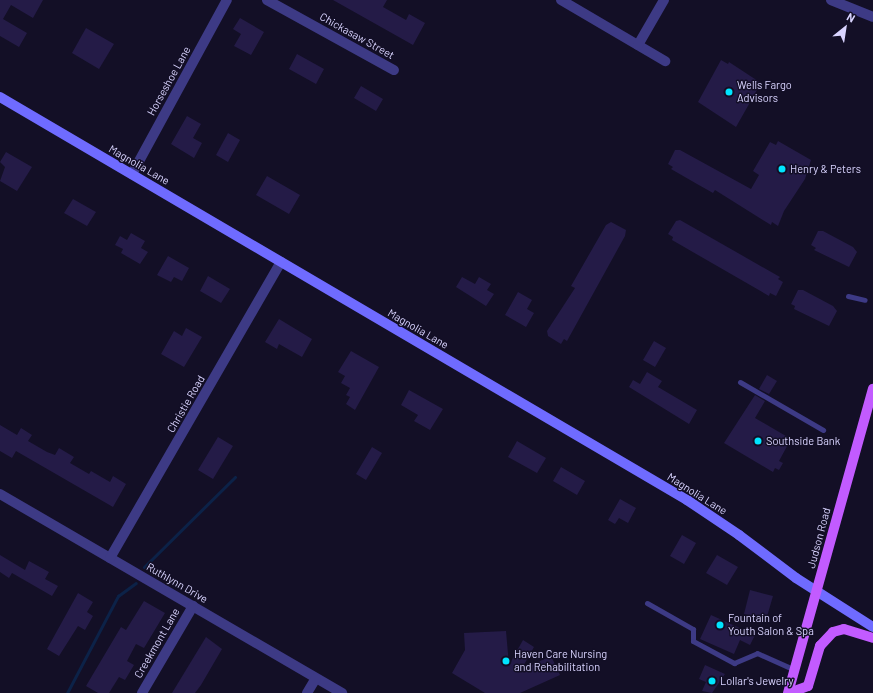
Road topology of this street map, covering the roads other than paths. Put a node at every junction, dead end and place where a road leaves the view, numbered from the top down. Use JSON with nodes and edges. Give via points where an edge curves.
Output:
{"nodes":[{"id":1,"x":227,"y":0,"type":"edge"},
{"id":2,"x":267,"y":0,"type":"edge"},
{"id":3,"x":560,"y":0,"type":"edge"},
{"id":4,"x":664,"y":0,"type":"edge"},
{"id":5,"x":831,"y":0,"type":"edge"},
{"id":6,"x":873,"y":17,"type":"edge"},
{"id":7,"x":638,"y":45,"type":"junction"},
{"id":8,"x":665,"y":61,"type":"dead end"},
{"id":9,"x":394,"y":70,"type":"dead end"},
{"id":10,"x":0,"y":97,"type":"edge"},
{"id":11,"x":132,"y":174,"type":"junction"},
{"id":12,"x":281,"y":262,"type":"junction"},
{"id":13,"x":848,"y":296,"type":"dead end"},
{"id":14,"x":865,"y":300,"type":"dead end"},
{"id":15,"x":740,"y":382,"type":"dead end"},
{"id":16,"x":873,"y":389,"type":"edge"},
{"id":17,"x":823,"y":430,"type":"dead end"},
{"id":18,"x":0,"y":494,"type":"edge"},
{"id":19,"x":110,"y":558,"type":"junction"},
{"id":20,"x":817,"y":592,"type":"junction"},
{"id":21,"x":647,"y":603,"type":"dead end"},
{"id":22,"x":193,"y":606,"type":"junction"},
{"id":23,"x":873,"y":627,"type":"edge"},
{"id":24,"x":873,"y":638,"type":"edge"},
{"id":25,"x":794,"y":670,"type":"junction"},
{"id":26,"x":316,"y":678,"type":"junction"},
{"id":27,"x":142,"y":693,"type":"edge"},
{"id":28,"x":307,"y":693,"type":"edge"},
{"id":29,"x":342,"y":693,"type":"edge"},
{"id":30,"x":789,"y":693,"type":"edge"}],
"edges":[{"from":1,"to":11,"type":"street","name":"Horseshoe Lane"},
{"from":2,"to":9,"type":"street","name":"Chickasaw Street"},
{"from":3,"to":7,"type":"street"},
{"from":4,"to":7,"type":"street"},
{"from":5,"to":6,"type":"street"},
{"from":7,"to":8,"type":"street"},
{"from":10,"to":11,"type":"main road","name":"Magnolia Lane"},
{"from":11,"to":12,"type":"main road","name":"Magnolia Lane"},
{"from":12,"to":19,"type":"street","name":"Christie Road"},
{"from":12,"to":20,"type":"main road","name":"Magnolia Lane","via":[[687,500]]},
{"from":13,"to":14,"type":"lane"},
{"from":15,"to":17,"type":"lane"},
{"from":16,"to":20,"type":"main road","name":"Judson Road"},
{"from":18,"to":19,"type":"street","name":"Ruthlynn Drive"},
{"from":19,"to":22,"type":"street","name":"Ruthlynn Drive"},
{"from":20,"to":23,"type":"main road","name":"Magnolia Lane"},
{"from":20,"to":25,"type":"main road","name":"Judson Road"},
{"from":21,"to":25,"type":"lane","via":[[692,629],[694,641],[734,663],[757,653]]},
{"from":22,"to":26,"type":"street","name":"Ruthlynn Drive"},
{"from":22,"to":27,"type":"street","name":"Creekmont Lane"},
{"from":24,"to":30,"type":"main road","via":[[844,629],[833,632],[820,646],[808,686]]},
{"from":25,"to":30,"type":"main road","name":"Judson Road"},
{"from":26,"to":28,"type":"street"},
{"from":26,"to":29,"type":"street","name":"Ruthlynn Drive"}]}
